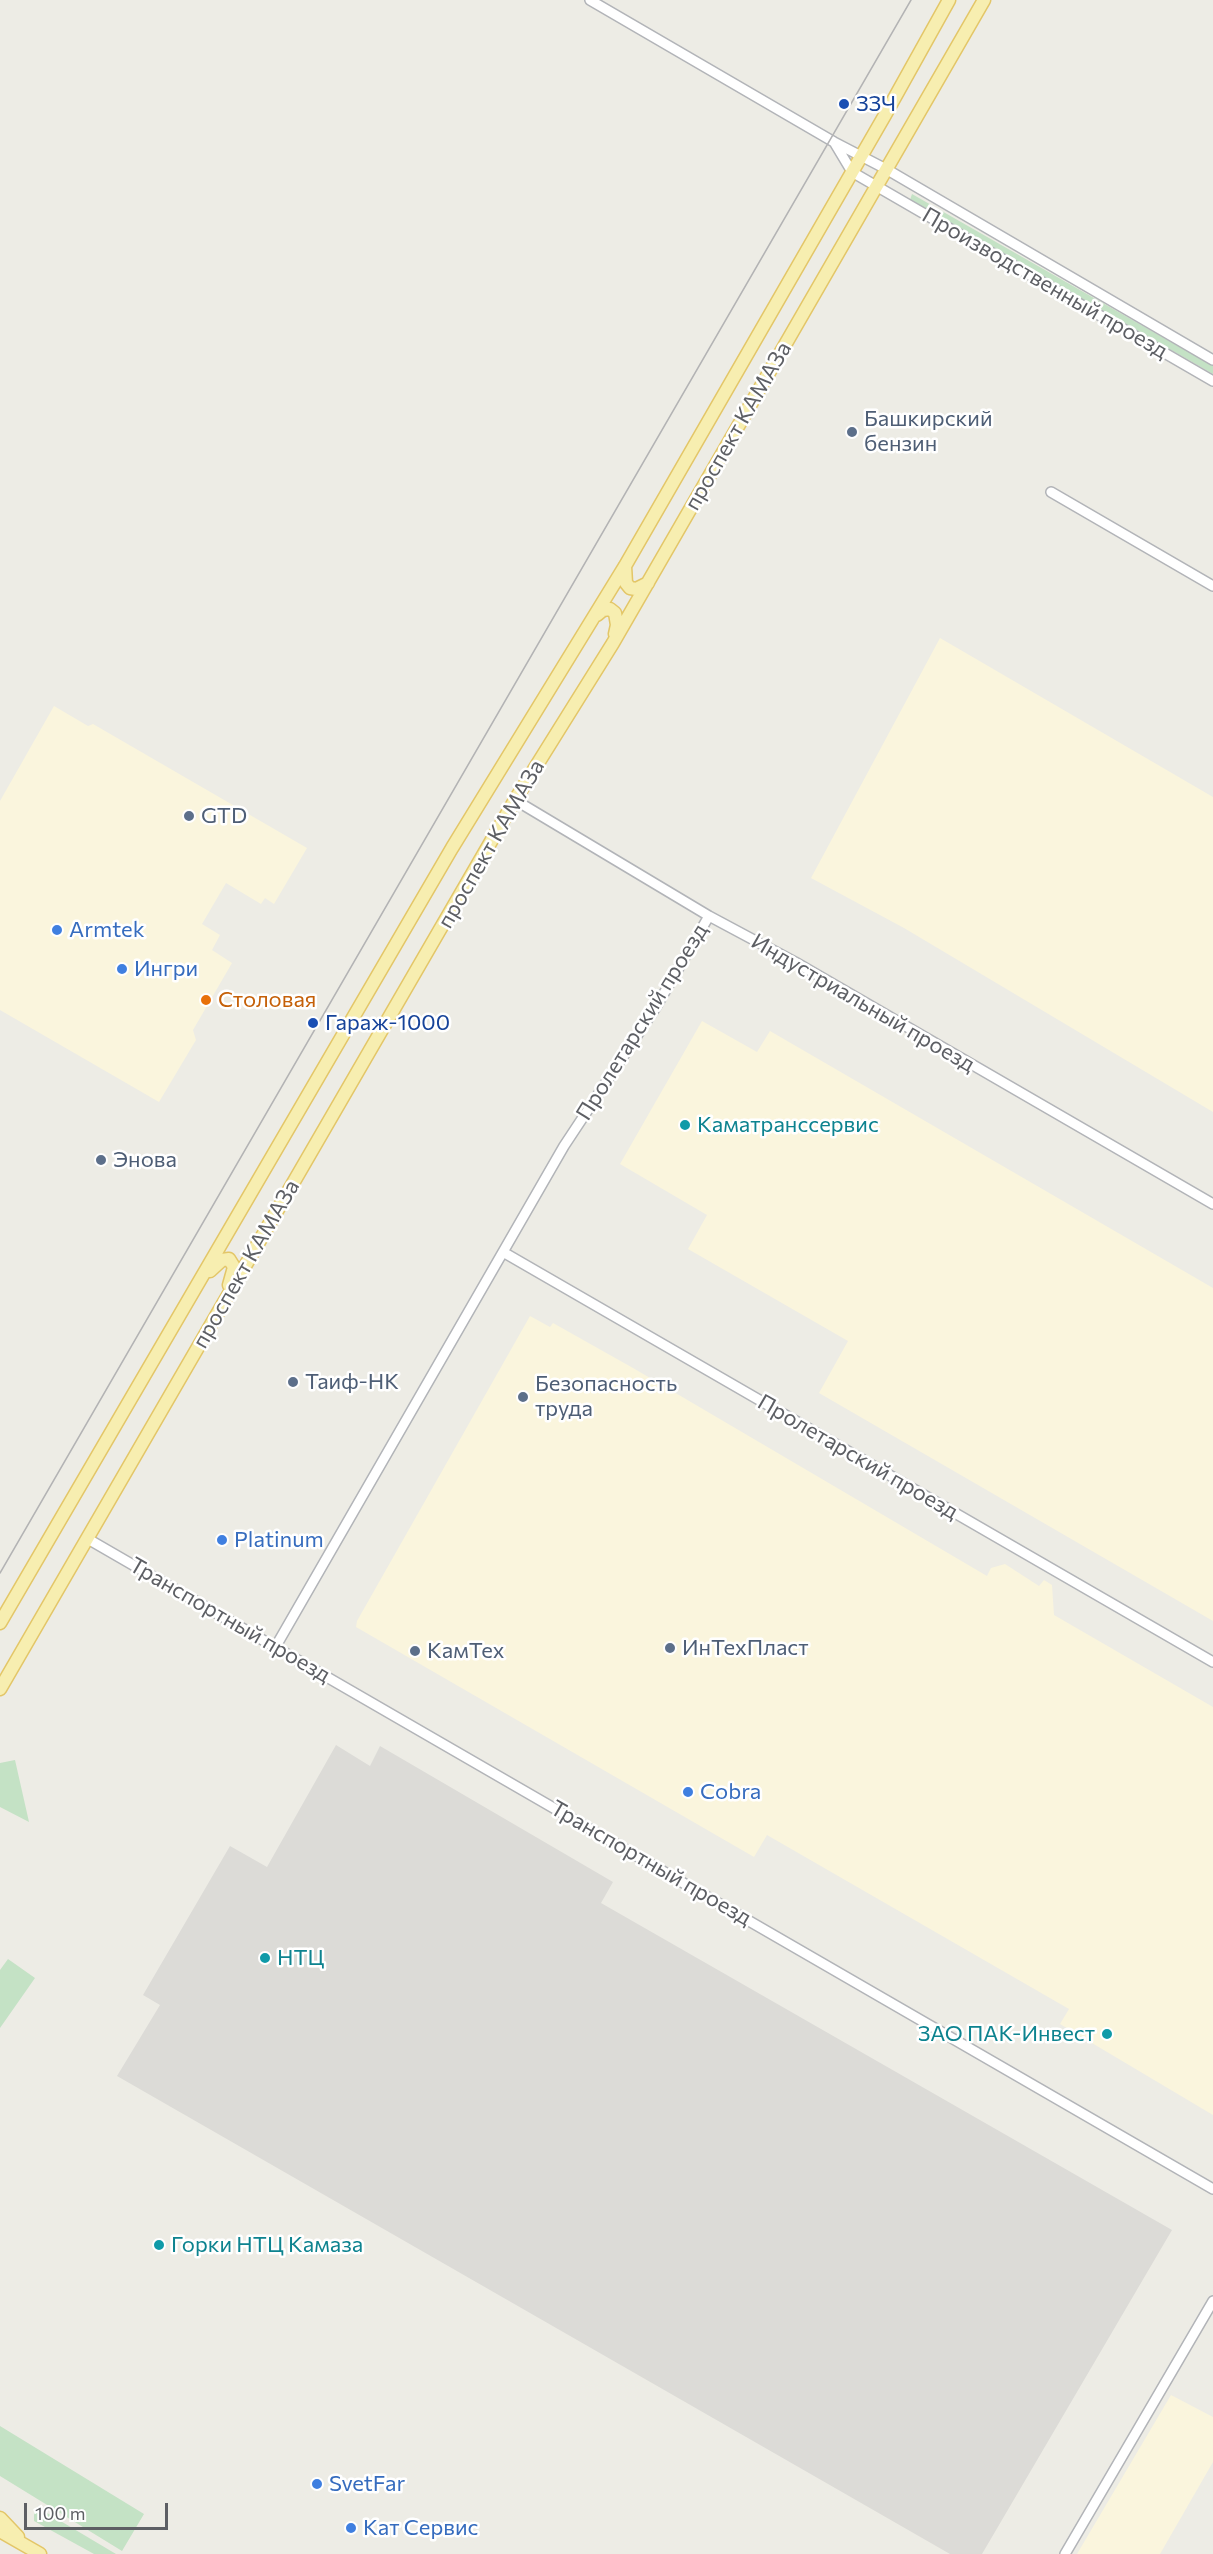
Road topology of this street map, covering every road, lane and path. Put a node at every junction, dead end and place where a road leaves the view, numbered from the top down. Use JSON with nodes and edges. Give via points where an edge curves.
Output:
{"nodes":[{"id":1,"x":590,"y":0,"type":"edge"},
{"id":2,"x":949,"y":0,"type":"edge"},
{"id":3,"x":984,"y":0,"type":"edge"},
{"id":4,"x":834,"y":142,"type":"junction"},
{"id":5,"x":861,"y":155,"type":"junction"},
{"id":6,"x":886,"y":169,"type":"junction"},
{"id":7,"x":852,"y":172,"type":"junction"},
{"id":8,"x":876,"y":186,"type":"junction"},
{"id":9,"x":1213,"y":360,"type":"edge"},
{"id":10,"x":1213,"y":381,"type":"edge"},
{"id":11,"x":1051,"y":492,"type":"dead end"},
{"id":12,"x":625,"y":566,"type":"junction"},
{"id":13,"x":648,"y":583,"type":"junction"},
{"id":14,"x":1213,"y":586,"type":"edge"},
{"id":15,"x":594,"y":619,"type":"junction"},
{"id":16,"x":613,"y":644,"type":"junction"},
{"id":17,"x":515,"y":800,"type":"junction"},
{"id":18,"x":709,"y":916,"type":"junction"},
{"id":19,"x":1213,"y":1204,"type":"edge"},
{"id":20,"x":503,"y":1252,"type":"junction"},
{"id":21,"x":199,"y":1282,"type":"junction"},
{"id":22,"x":225,"y":1301,"type":"junction"},
{"id":23,"x":88,"y":1539,"type":"junction"},
{"id":24,"x":0,"y":1623,"type":"edge"},
{"id":25,"x":276,"y":1646,"type":"junction"},
{"id":26,"x":1213,"y":1662,"type":"edge"},
{"id":27,"x":0,"y":1689,"type":"edge"},
{"id":28,"x":1213,"y":2189,"type":"edge"},
{"id":29,"x":1213,"y":2301,"type":"edge"},
{"id":30,"x":0,"y":2518,"type":"edge"},
{"id":31,"x":0,"y":2531,"type":"edge"},
{"id":32,"x":27,"y":2547,"type":"junction"},
{"id":33,"x":40,"y":2554,"type":"edge"},
{"id":34,"x":1065,"y":2554,"type":"edge"}],
"edges":[{"from":1,"to":4,"type":"street"},
{"from":2,"to":5,"type":"main road","name":"проспект КАМАЗа"},
{"from":3,"to":6,"type":"main road","name":"проспект КАМАЗа"},
{"from":4,"to":5,"type":"street"},
{"from":4,"to":7,"type":"street"},
{"from":5,"to":6,"type":"street","name":"Производственный проезд"},
{"from":5,"to":7,"type":"main road","name":"проспект КАМАЗа"},
{"from":6,"to":8,"type":"main road","name":"проспект КАМАЗа"},
{"from":6,"to":9,"type":"street","name":"Производственный проезд"},
{"from":7,"to":8,"type":"street","name":"Производственный проезд"},
{"from":7,"to":12,"type":"main road","name":"проспект КАМАЗа"},
{"from":8,"to":10,"type":"street","name":"Производственный проезд"},
{"from":8,"to":13,"type":"main road","name":"проспект КАМАЗа"},
{"from":11,"to":14,"type":"street"},
{"from":12,"to":13,"type":"main road","via":[[630,588]]},
{"from":12,"to":15,"type":"main road","name":"проспект КАМАЗа"},
{"from":13,"to":16,"type":"main road","name":"проспект КАМАЗа"},
{"from":15,"to":16,"type":"main road","via":[[603,610],[615,613]]},
{"from":15,"to":21,"type":"main road","name":"проспект КАМАЗа","via":[[452,848]]},
{"from":16,"to":17,"type":"main road","name":"проспект КАМАЗа"},
{"from":17,"to":18,"type":"street","name":"Индустриальный проезд"},
{"from":17,"to":22,"type":"main road","name":"проспект КАМАЗа"},
{"from":18,"to":19,"type":"street","name":"Индустриальный проезд"},
{"from":18,"to":20,"type":"street","name":"Пролетарский проезд","via":[[656,1007],[564,1146]]},
{"from":20,"to":25,"type":"street","name":"Пролетарский проезд"},
{"from":20,"to":26,"type":"street","name":"Пролетарский проезд"},
{"from":21,"to":22,"type":"main road","via":[[222,1260],[229,1259],[234,1267]]},
{"from":21,"to":24,"type":"main road","name":"проспект КАМАЗа"},
{"from":22,"to":23,"type":"main road","name":"проспект КАМАЗа"},
{"from":23,"to":25,"type":"street","name":"Транспортный проезд"},
{"from":23,"to":27,"type":"main road","name":"проспект КАМАЗа"},
{"from":25,"to":28,"type":"street","name":"Транспортный проезд"},
{"from":29,"to":34,"type":"street"},
{"from":30,"to":32,"type":"main road"},
{"from":31,"to":32,"type":"main road"},
{"from":32,"to":33,"type":"main road"}]}
